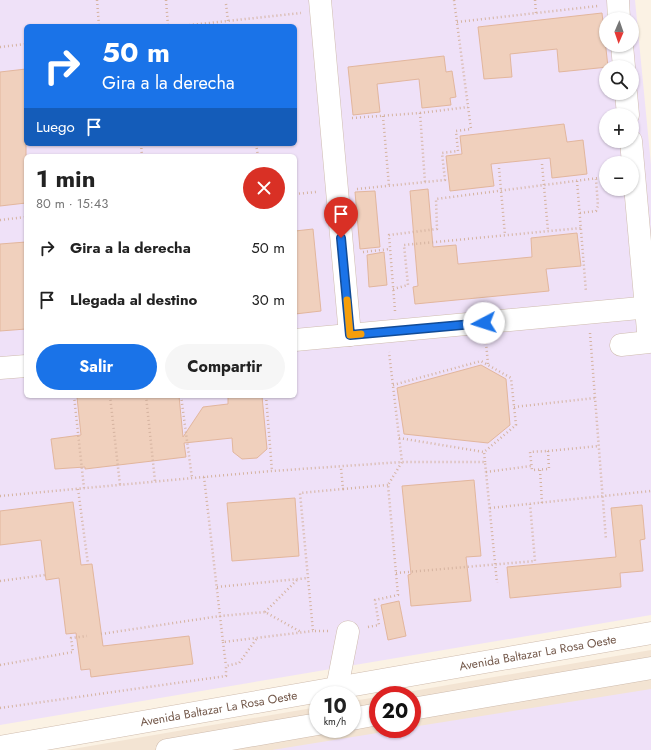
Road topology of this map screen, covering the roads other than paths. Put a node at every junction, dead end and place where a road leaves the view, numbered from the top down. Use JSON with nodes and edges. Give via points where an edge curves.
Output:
{"nodes":[{"id":1,"x":321,"y":5,"type":"edge"},
{"id":2,"x":632,"y":148,"type":"edge"},
{"id":3,"x":649,"y":307,"type":"edge"},
{"id":4,"x":350,"y":335,"type":"junction"},
{"id":5,"x":297,"y":340,"type":"edge"},
{"id":6,"x":621,"y":345,"type":"dead end"},
{"id":7,"x":24,"y":366,"type":"edge"},
{"id":8,"x":0,"y":368,"type":"edge"},
{"id":9,"x":348,"y":632,"type":"road end"},
{"id":10,"x":651,"y":633,"type":"edge"},
{"id":11,"x":651,"y":668,"type":"edge"},
{"id":12,"x":337,"y":686,"type":"edge"},
{"id":13,"x":348,"y":686,"type":"edge"},
{"id":14,"x":309,"y":693,"type":"edge"},
{"id":15,"x":421,"y":707,"type":"edge"},
{"id":16,"x":309,"y":726,"type":"edge"},
{"id":17,"x":0,"y":747,"type":"edge"},
{"id":18,"x":167,"y":750,"type":"edge"}],
"edges":[{"from":1,"to":4,"type":"street"},
{"from":2,"to":3,"type":"street"},
{"from":3,"to":4,"type":"street"},
{"from":3,"to":6,"type":"street","via":[[649,342]]},
{"from":4,"to":5,"type":"street"},
{"from":7,"to":8,"type":"street"},
{"from":9,"to":12,"type":"street"},
{"from":10,"to":13,"type":"street","name":"Avenida Baltazar La Rosa Oeste"},
{"from":11,"to":15,"type":"street"},
{"from":14,"to":17,"type":"street","name":"Avenida Baltazar La Rosa Oeste"},
{"from":16,"to":18,"type":"street"}]}
